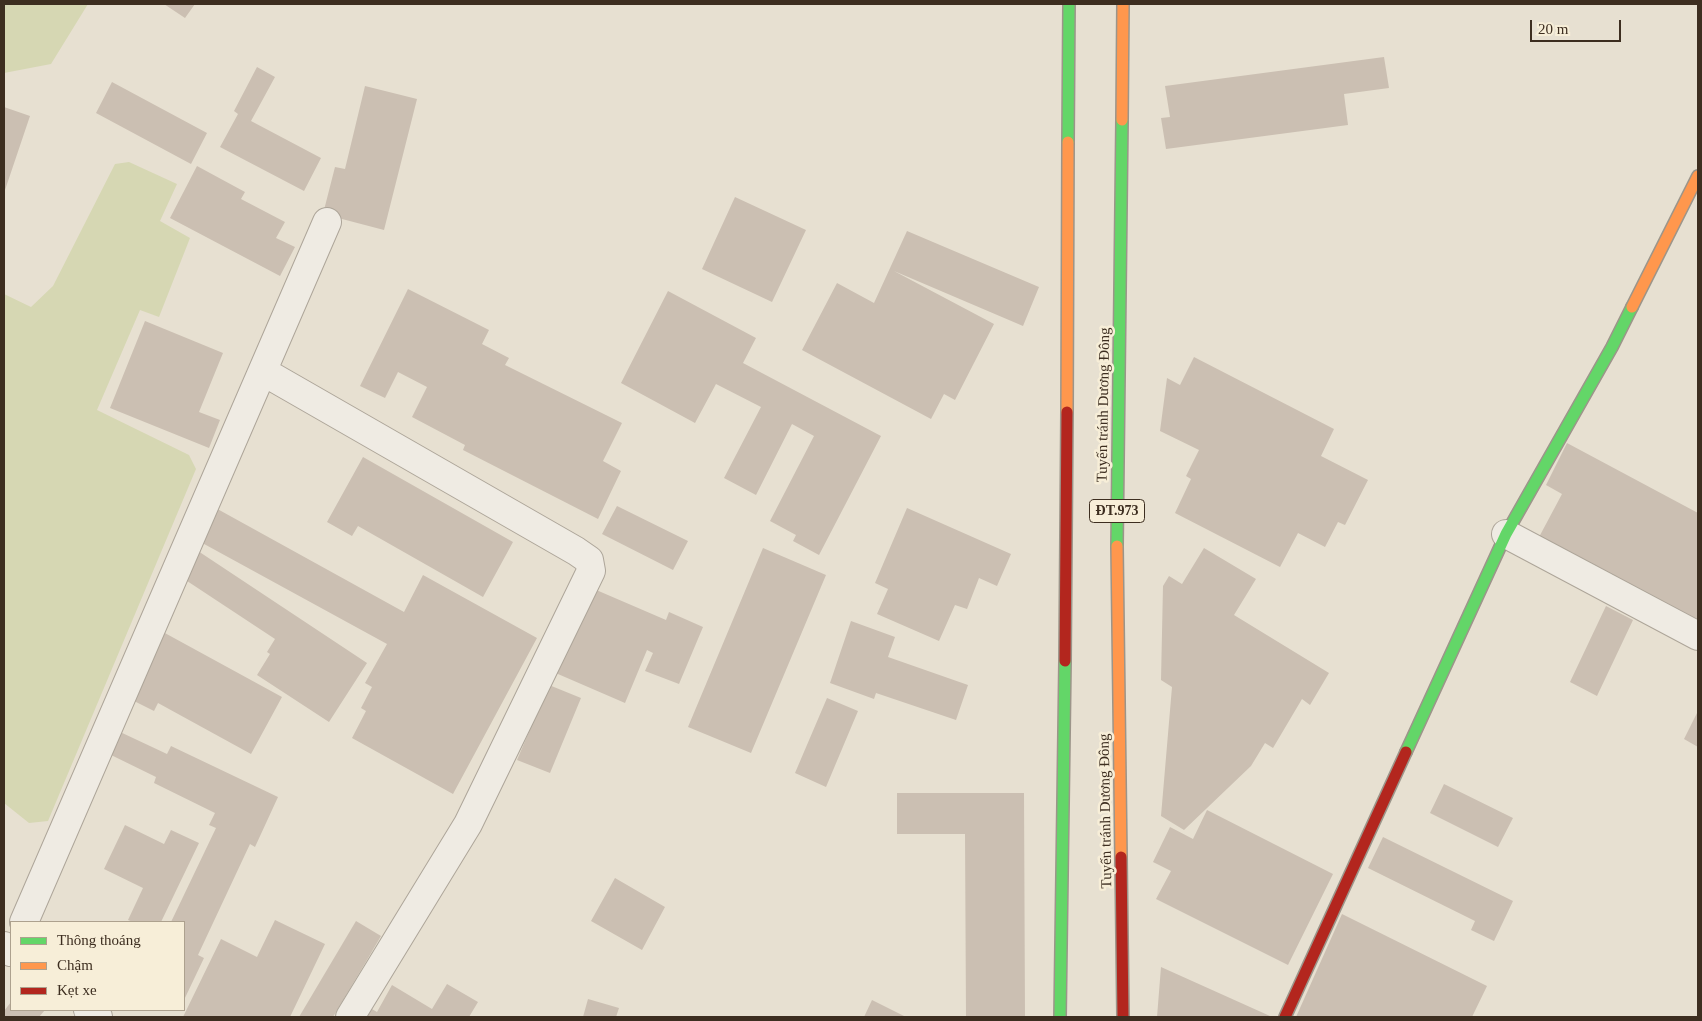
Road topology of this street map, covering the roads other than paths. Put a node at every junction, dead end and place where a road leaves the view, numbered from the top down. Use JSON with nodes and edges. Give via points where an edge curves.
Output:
{"nodes":[{"id":1,"x":1070,"y":4,"type":"edge"},
{"id":2,"x":1123,"y":4,"type":"edge"},
{"id":3,"x":1698,"y":176,"type":"edge"},
{"id":4,"x":327,"y":222,"type":"dead end"},
{"id":5,"x":264,"y":372,"type":"junction"},
{"id":6,"x":1506,"y":534,"type":"junction"},
{"id":7,"x":1698,"y":636,"type":"edge"},
{"id":8,"x":24,"y":921,"type":"edge"},
{"id":9,"x":350,"y":1017,"type":"edge"},
{"id":10,"x":1060,"y":1017,"type":"edge"},
{"id":11,"x":1123,"y":1017,"type":"edge"},
{"id":12,"x":1284,"y":1017,"type":"edge"}],
"edges":[{"from":1,"to":10,"type":"main road","number":"ĐT.973"},
{"from":2,"to":11,"type":"main road","name":"Tuyến tránh Dương Đông","number":"ĐT.973","via":[[1117,544]]},
{"from":3,"to":6,"type":"main road","via":[[1612,347]]},
{"from":4,"to":5,"type":"street"},
{"from":5,"to":8,"type":"street"},
{"from":5,"to":9,"type":"street","via":[[576,551],[588,560],[591,571],[468,824]]},
{"from":6,"to":7,"type":"street"},
{"from":6,"to":12,"type":"main road"}]}
